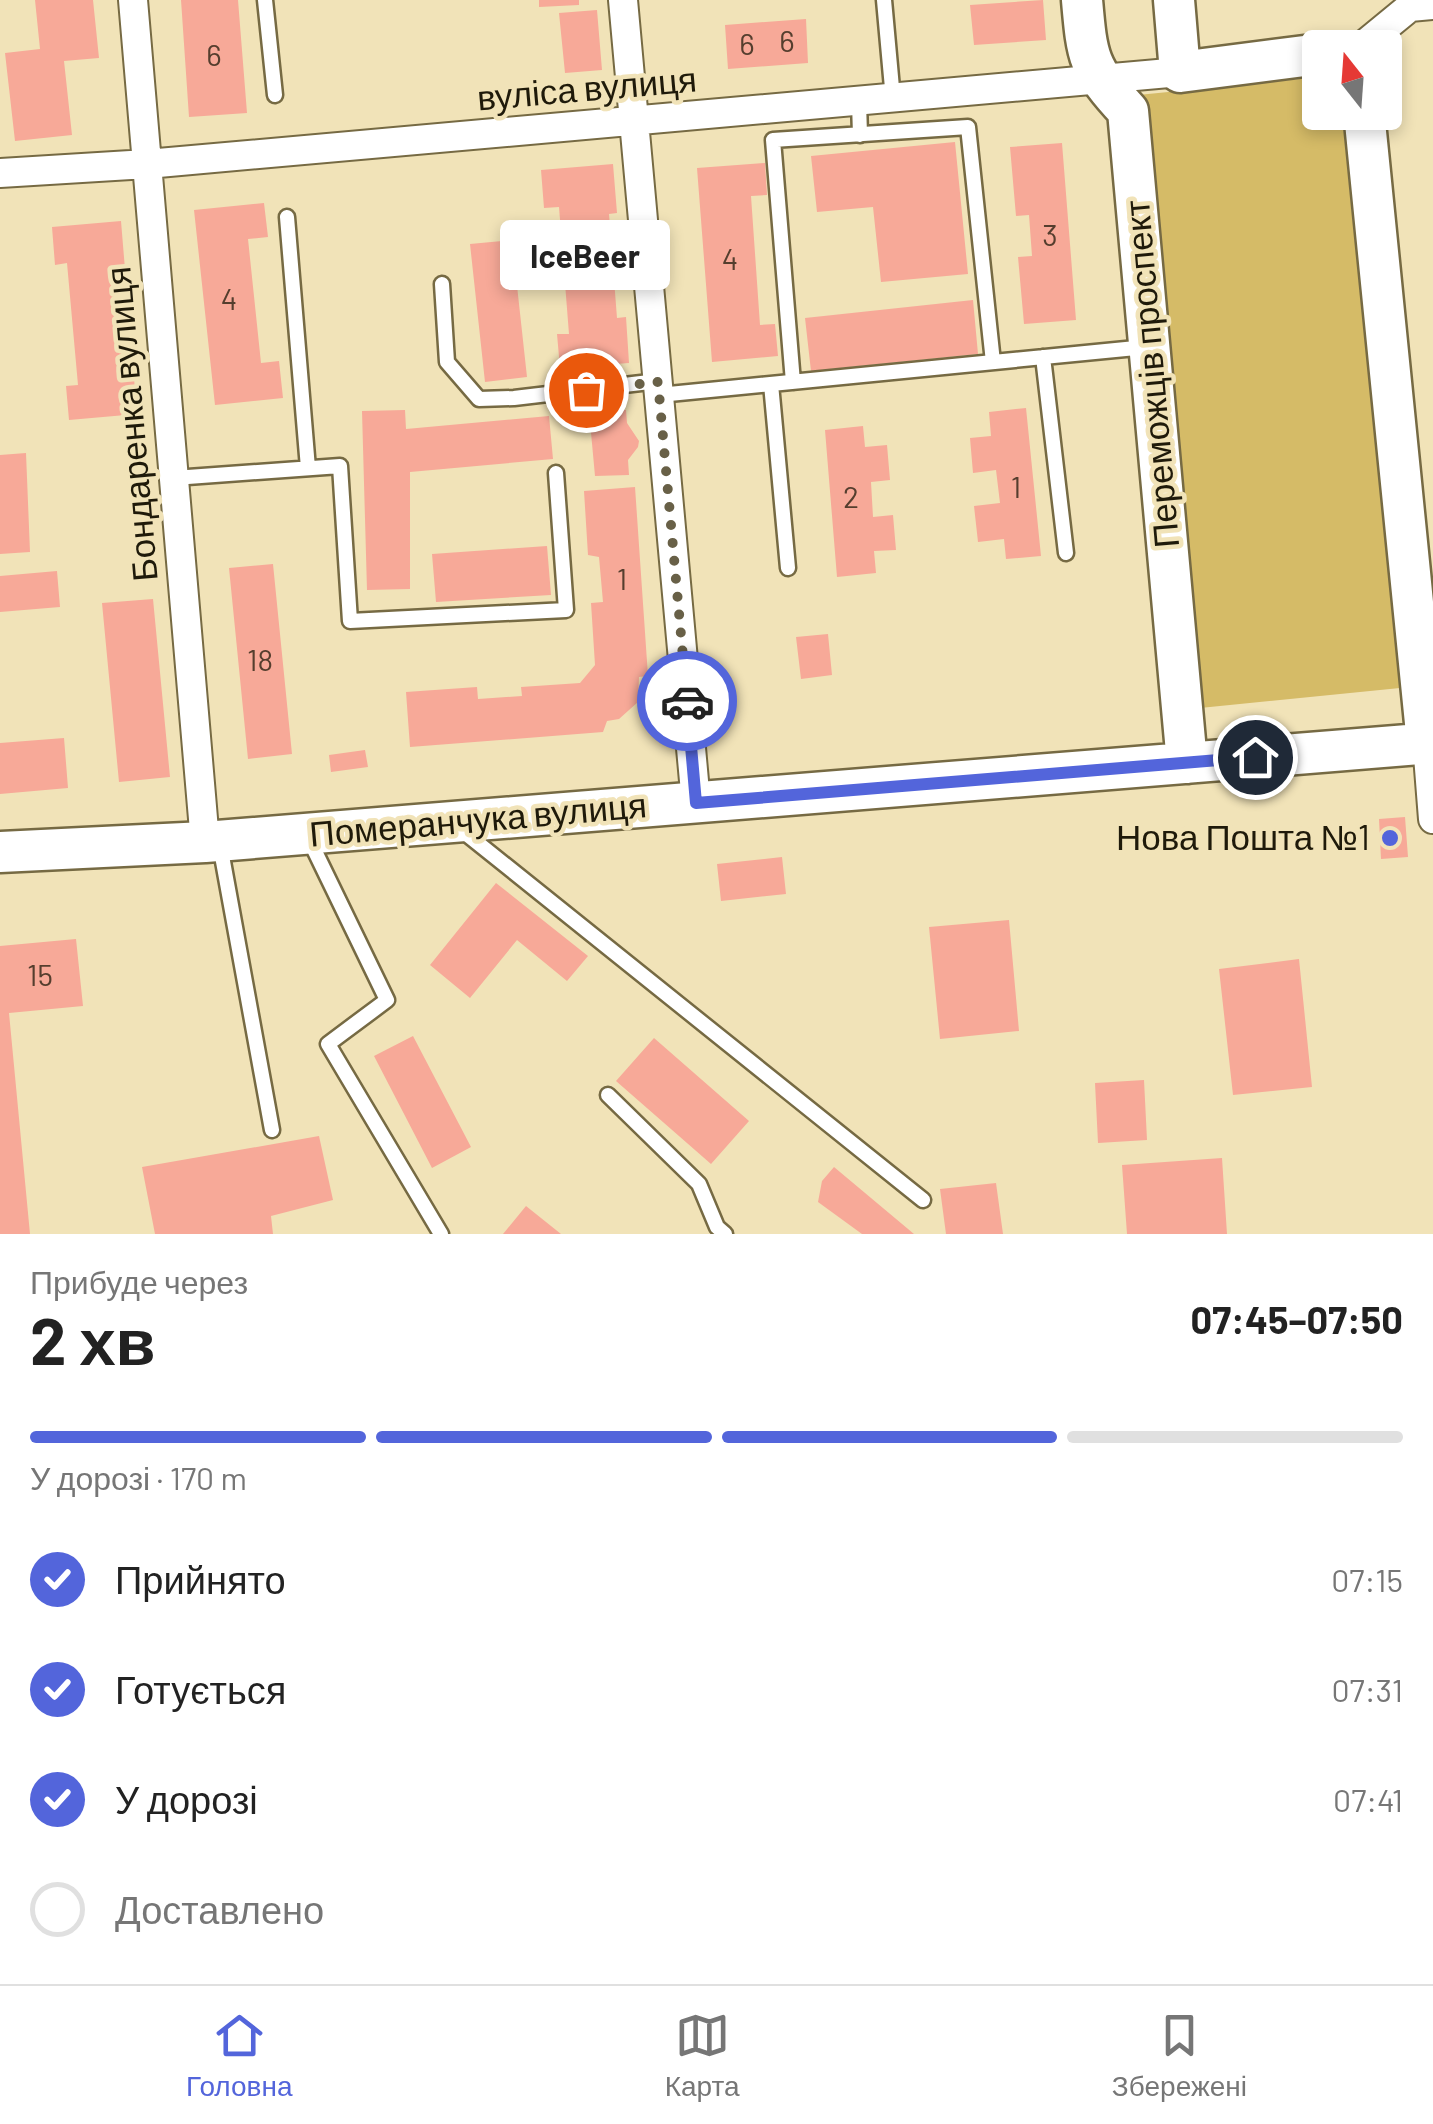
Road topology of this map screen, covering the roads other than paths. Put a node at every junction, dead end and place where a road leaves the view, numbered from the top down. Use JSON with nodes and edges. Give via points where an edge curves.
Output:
{"nodes":[{"id":1,"x":133,"y":0,"type":"edge"},
{"id":2,"x":265,"y":0,"type":"edge"},
{"id":3,"x":624,"y":0,"type":"edge"},
{"id":4,"x":884,"y":0,"type":"edge"},
{"id":5,"x":1082,"y":0,"type":"edge"},
{"id":6,"x":1174,"y":0,"type":"edge"},
{"id":7,"x":1433,"y":5,"type":"edge"},
{"id":8,"x":1382,"y":30,"type":"edge"},
{"id":9,"x":1302,"y":56,"type":"edge"},
{"id":10,"x":1180,"y":72,"type":"junction"},
{"id":11,"x":1098,"y":79,"type":"junction"},
{"id":12,"x":275,"y":95,"type":"dead end"},
{"id":13,"x":893,"y":100,"type":"junction"},
{"id":14,"x":859,"y":102,"type":"junction"},
{"id":15,"x":634,"y":122,"type":"junction"},
{"id":16,"x":1366,"y":130,"type":"edge"},
{"id":17,"x":860,"y":134,"type":"junction"},
{"id":18,"x":147,"y":164,"type":"junction"},
{"id":19,"x":0,"y":173,"type":"edge"},
{"id":20,"x":287,"y":217,"type":"dead end"},
{"id":21,"x":442,"y":284,"type":"dead end"},
{"id":22,"x":1150,"y":346,"type":"junction"},
{"id":23,"x":1043,"y":357,"type":"junction"},
{"id":24,"x":992,"y":362,"type":"junction"},
{"id":25,"x":793,"y":382,"type":"junction"},
{"id":26,"x":771,"y":384,"type":"junction"},
{"id":27,"x":658,"y":388,"type":"junction"},
{"id":28,"x":308,"y":468,"type":"junction"},
{"id":29,"x":556,"y":474,"type":"dead end"},
{"id":30,"x":174,"y":478,"type":"junction"},
{"id":31,"x":1066,"y":553,"type":"dead end"},
{"id":32,"x":788,"y":568,"type":"dead end"},
{"id":33,"x":1430,"y":743,"type":"edge"},
{"id":34,"x":1187,"y":763,"type":"junction"},
{"id":35,"x":696,"y":803,"type":"junction"},
{"id":36,"x":1433,"y":819,"type":"edge"},
{"id":37,"x":452,"y":823,"type":"junction"},
{"id":38,"x":307,"y":834,"type":"junction"},
{"id":39,"x":212,"y":842,"type":"junction"},
{"id":40,"x":0,"y":852,"type":"edge"},
{"id":41,"x":608,"y":1095,"type":"dead end"},
{"id":42,"x":272,"y":1130,"type":"dead end"},
{"id":43,"x":923,"y":1200,"type":"dead end"},
{"id":44,"x":441,"y":1234,"type":"edge"},
{"id":45,"x":725,"y":1234,"type":"edge"}],
"edges":[{"from":1,"to":18,"type":"street","name":"Бондаренка вулиця"},
{"from":2,"to":12,"type":"lane"},
{"from":3,"to":15,"type":"street"},
{"from":4,"to":13,"type":"lane"},
{"from":5,"to":11,"type":"street","name":"Переможців проспект","via":[[1086,54]]},
{"from":6,"to":10,"type":"street"},
{"from":7,"to":8,"type":"street","via":[[1410,7]]},
{"from":9,"to":10,"type":"street"},
{"from":10,"to":11,"type":"street","name":"вуліса вулиця"},
{"from":11,"to":13,"type":"street","name":"вуліса вулиця"},
{"from":11,"to":22,"type":"street","name":"Переможців проспект","via":[[1128,111]]},
{"from":13,"to":14,"type":"street","name":"вуліса вулиця"},
{"from":14,"to":15,"type":"street","name":"вуліса вулиця"},
{"from":14,"to":17,"type":"lane"},
{"from":15,"to":18,"type":"street","name":"вуліса вулиця"},
{"from":15,"to":27,"type":"street"},
{"from":16,"to":33,"type":"street"},
{"from":17,"to":24,"type":"lane","via":[[968,127]]},
{"from":17,"to":25,"type":"lane","via":[[774,140]]},
{"from":18,"to":19,"type":"street","name":"вуліса вулиця"},
{"from":18,"to":30,"type":"street","name":"Бондаренка вулиця"},
{"from":20,"to":28,"type":"lane"},
{"from":21,"to":27,"type":"lane","via":[[447,362],[479,399]]},
{"from":22,"to":23,"type":"lane"},
{"from":22,"to":34,"type":"street","name":"Переможців проспект"},
{"from":23,"to":24,"type":"lane"},
{"from":23,"to":31,"type":"lane"},
{"from":24,"to":25,"type":"lane"},
{"from":25,"to":26,"type":"lane"},
{"from":26,"to":27,"type":"lane"},
{"from":26,"to":32,"type":"lane"},
{"from":27,"to":35,"type":"street"},
{"from":28,"to":29,"type":"lane","via":[[340,466],[350,621],[566,610]]},
{"from":28,"to":30,"type":"lane"},
{"from":30,"to":39,"type":"street","name":"Бондаренка вулиця"},
{"from":33,"to":34,"type":"street","name":"Померанчука вулиця"},
{"from":33,"to":36,"type":"street"},
{"from":34,"to":35,"type":"street","name":"Померанчука вулиця"},
{"from":35,"to":37,"type":"street","name":"Померанчука вулиця"},
{"from":37,"to":38,"type":"street","name":"Померанчука вулиця"},
{"from":37,"to":43,"type":"lane"},
{"from":38,"to":39,"type":"street","name":"Померанчука вулиця"},
{"from":38,"to":44,"type":"lane","via":[[388,1000],[328,1044]]},
{"from":39,"to":40,"type":"street","name":"Померанчука вулиця"},
{"from":39,"to":42,"type":"lane"},
{"from":41,"to":45,"type":"lane","via":[[699,1184]]}]}
